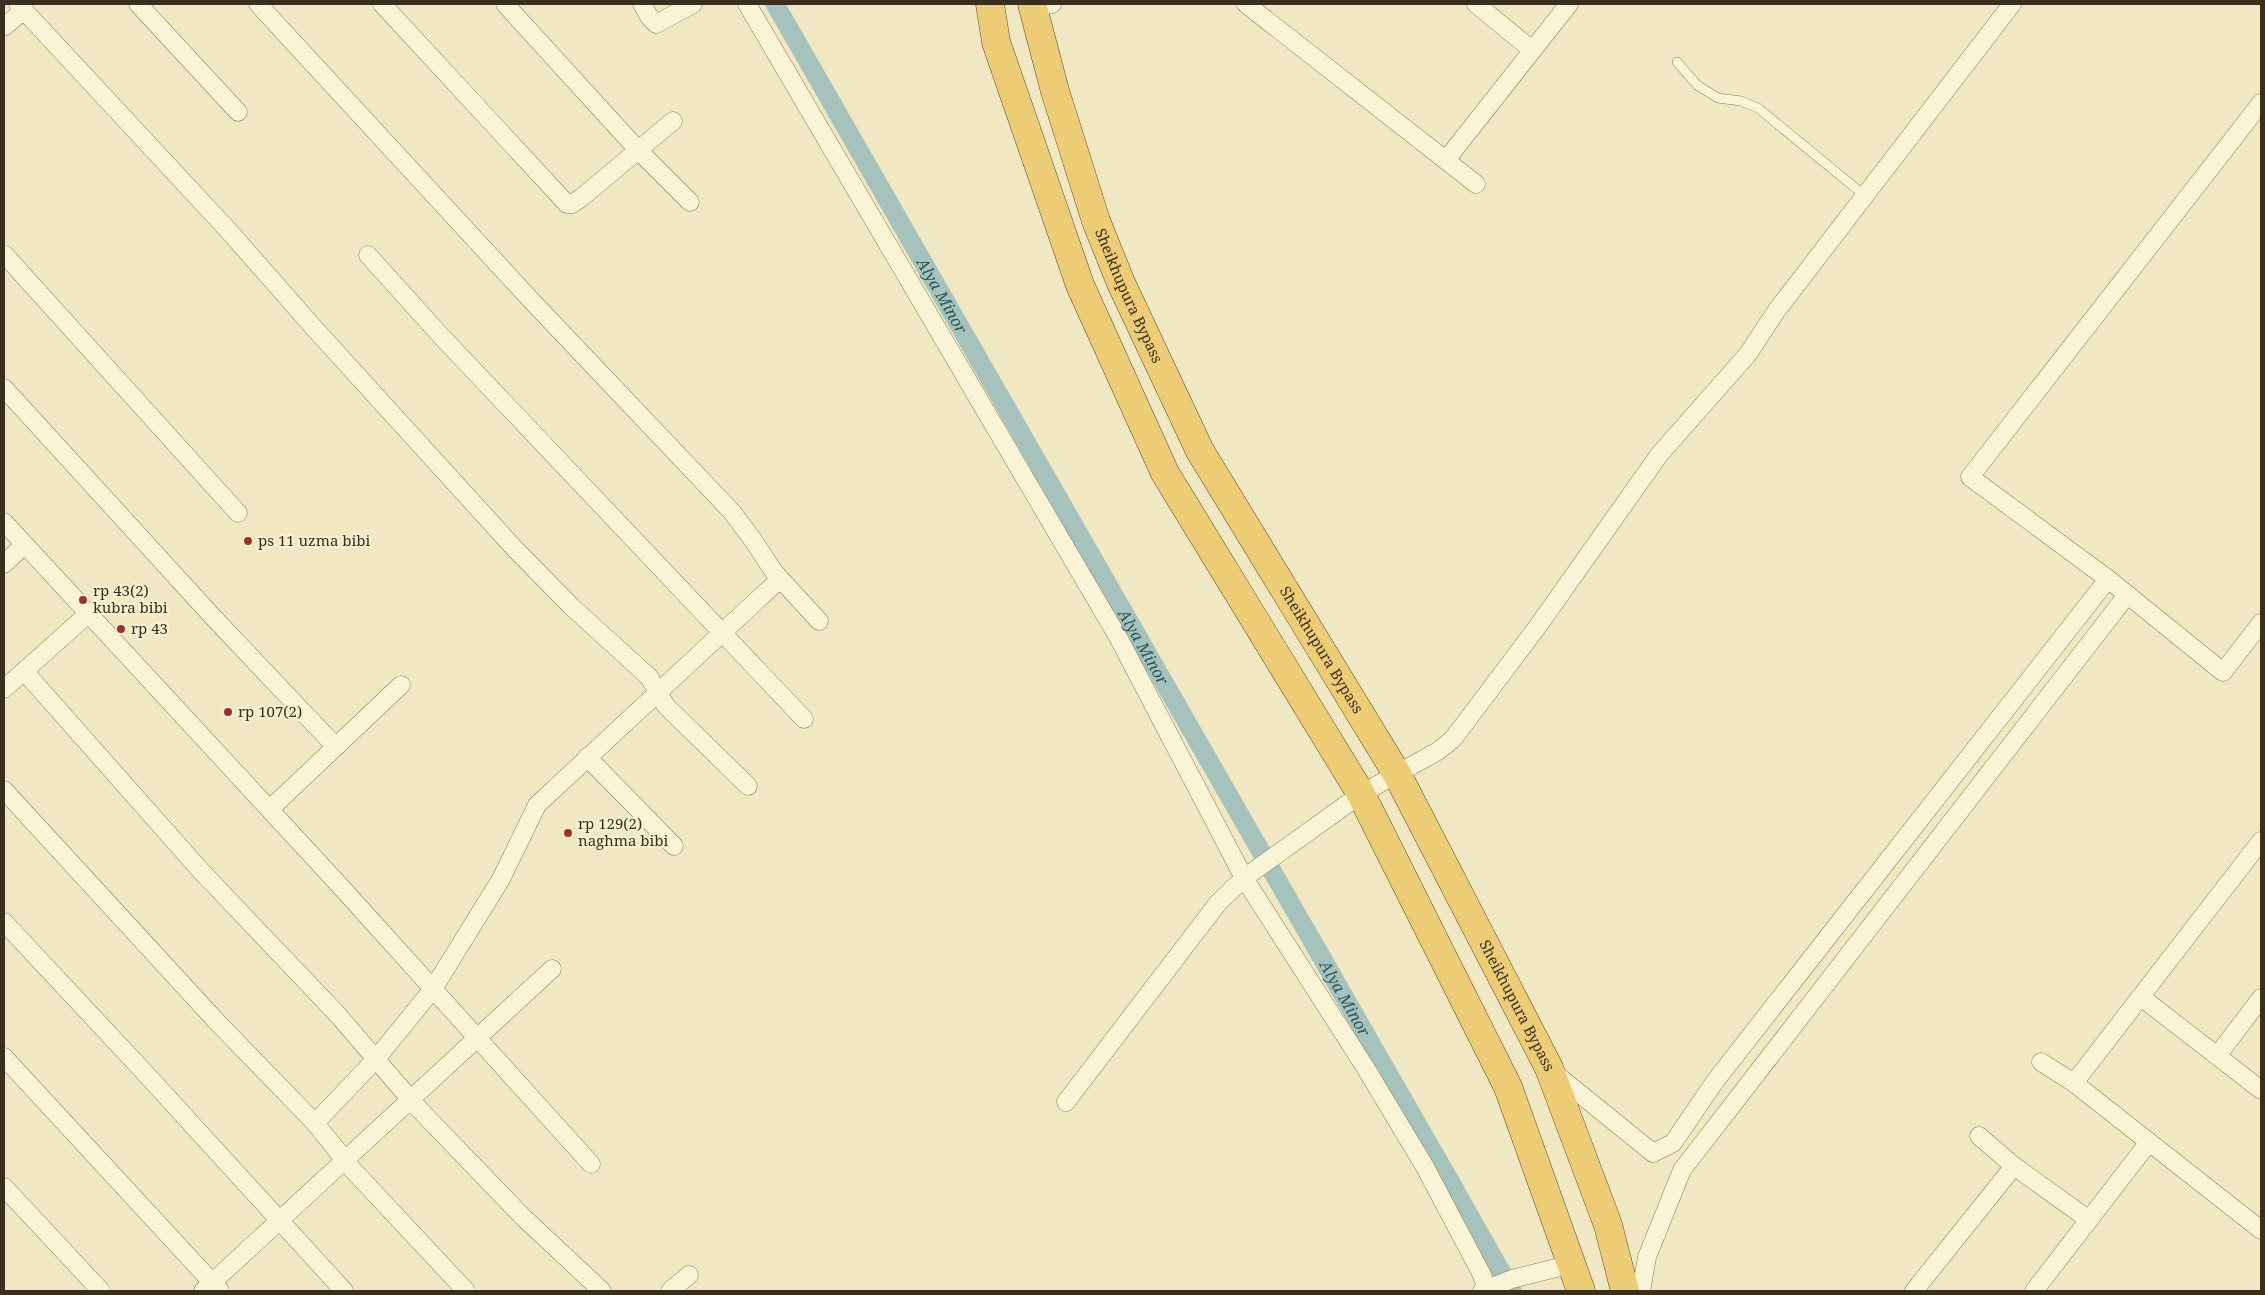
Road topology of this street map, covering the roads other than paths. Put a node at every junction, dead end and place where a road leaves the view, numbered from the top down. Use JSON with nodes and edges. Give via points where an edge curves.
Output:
{"nodes":[{"id":1,"x":138,"y":4,"type":"edge"},
{"id":2,"x":258,"y":4,"type":"edge"},
{"id":3,"x":382,"y":4,"type":"edge"},
{"id":4,"x":505,"y":4,"type":"edge"},
{"id":5,"x":642,"y":4,"type":"edge"},
{"id":6,"x":693,"y":4,"type":"edge"},
{"id":7,"x":747,"y":4,"type":"edge"},
{"id":8,"x":990,"y":4,"type":"edge"},
{"id":9,"x":1246,"y":4,"type":"edge"},
{"id":10,"x":1476,"y":4,"type":"edge"},
{"id":11,"x":1569,"y":4,"type":"edge"},
{"id":12,"x":2012,"y":4,"type":"edge"},
{"id":13,"x":1038,"y":5,"type":"edge"},
{"id":14,"x":21,"y":7,"type":"edge"},
{"id":15,"x":4,"y":27,"type":"edge"},
{"id":16,"x":1532,"y":50,"type":"junction"},
{"id":17,"x":1677,"y":62,"type":"dead end"},
{"id":18,"x":2261,"y":103,"type":"edge"},
{"id":19,"x":238,"y":112,"type":"dead end"},
{"id":20,"x":673,"y":121,"type":"dead end"},
{"id":21,"x":638,"y":150,"type":"junction"},
{"id":22,"x":1446,"y":160,"type":"junction"},
{"id":23,"x":1476,"y":184,"type":"dead end"},
{"id":24,"x":1864,"y":195,"type":"junction"},
{"id":25,"x":690,"y":202,"type":"dead end"},
{"id":26,"x":4,"y":254,"type":"edge"},
{"id":27,"x":368,"y":255,"type":"dead end"},
{"id":28,"x":4,"y":388,"type":"edge"},
{"id":29,"x":238,"y":512,"type":"dead end"},
{"id":30,"x":4,"y":522,"type":"edge"},
{"id":31,"x":24,"y":545,"type":"junction"},
{"id":32,"x":4,"y":564,"type":"edge"},
{"id":33,"x":780,"y":579,"type":"junction"},
{"id":34,"x":2108,"y":580,"type":"junction"},
{"id":35,"x":2127,"y":595,"type":"junction"},
{"id":36,"x":88,"y":614,"type":"junction"},
{"id":37,"x":819,"y":621,"type":"dead end"},
{"id":38,"x":2261,"y":623,"type":"edge"},
{"id":39,"x":722,"y":633,"type":"junction"},
{"id":40,"x":24,"y":671,"type":"junction"},
{"id":41,"x":400,"y":685,"type":"dead end"},
{"id":42,"x":4,"y":690,"type":"edge"},
{"id":43,"x":657,"y":691,"type":"junction"},
{"id":44,"x":804,"y":720,"type":"dead end"},
{"id":45,"x":336,"y":747,"type":"junction"},
{"id":46,"x":587,"y":757,"type":"junction"},
{"id":47,"x":1397,"y":774,"type":"junction"},
{"id":48,"x":748,"y":786,"type":"dead end"},
{"id":49,"x":4,"y":790,"type":"edge"},
{"id":50,"x":1361,"y":794,"type":"junction"},
{"id":51,"x":270,"y":809,"type":"junction"},
{"id":52,"x":2261,"y":841,"type":"edge"},
{"id":53,"x":674,"y":846,"type":"dead end"},
{"id":54,"x":1244,"y":878,"type":"junction"},
{"id":55,"x":4,"y":922,"type":"edge"},
{"id":56,"x":552,"y":969,"type":"dead end"},
{"id":57,"x":433,"y":989,"type":"junction"},
{"id":58,"x":2141,"y":997,"type":"junction"},
{"id":59,"x":2261,"y":998,"type":"edge"},
{"id":60,"x":478,"y":1037,"type":"junction"},
{"id":61,"x":2216,"y":1056,"type":"junction"},
{"id":62,"x":4,"y":1057,"type":"edge"},
{"id":63,"x":376,"y":1059,"type":"junction"},
{"id":64,"x":2041,"y":1062,"type":"dead end"},
{"id":65,"x":1548,"y":1068,"type":"junction"},
{"id":66,"x":2074,"y":1083,"type":"junction"},
{"id":67,"x":2261,"y":1090,"type":"edge"},
{"id":68,"x":411,"y":1100,"type":"junction"},
{"id":69,"x":1066,"y":1102,"type":"dead end"},
{"id":70,"x":315,"y":1123,"type":"junction"},
{"id":71,"x":1980,"y":1136,"type":"dead end"},
{"id":72,"x":2149,"y":1142,"type":"junction"},
{"id":73,"x":345,"y":1160,"type":"junction"},
{"id":74,"x":591,"y":1164,"type":"dead end"},
{"id":75,"x":2014,"y":1166,"type":"junction"},
{"id":76,"x":4,"y":1187,"type":"edge"},
{"id":77,"x":2089,"y":1220,"type":"junction"},
{"id":78,"x":280,"y":1221,"type":"junction"},
{"id":79,"x":2261,"y":1230,"type":"edge"},
{"id":80,"x":1572,"y":1264,"type":"junction"},
{"id":81,"x":689,"y":1275,"type":"dead end"},
{"id":82,"x":1494,"y":1287,"type":"edge"},
{"id":83,"x":212,"y":1288,"type":"edge"},
{"id":84,"x":101,"y":1291,"type":"edge"},
{"id":85,"x":344,"y":1291,"type":"edge"},
{"id":86,"x":466,"y":1291,"type":"edge"},
{"id":87,"x":602,"y":1291,"type":"edge"},
{"id":88,"x":670,"y":1291,"type":"edge"},
{"id":89,"x":1581,"y":1291,"type":"edge"},
{"id":90,"x":1625,"y":1291,"type":"edge"},
{"id":91,"x":1641,"y":1291,"type":"edge"},
{"id":92,"x":1914,"y":1291,"type":"edge"},
{"id":93,"x":2034,"y":1291,"type":"edge"}],
"edges":[{"from":1,"to":19,"type":"street"},
{"from":2,"to":33,"type":"street","via":[[732,512]]},
{"from":3,"to":21,"type":"street","via":[[567,204],[581,198]]},
{"from":4,"to":21,"type":"street"},
{"from":5,"to":6,"type":"street","via":[[656,24]]},
{"from":7,"to":54,"type":"street","via":[[1118,637]]},
{"from":8,"to":50,"type":"highway","via":[[996,42],[1080,284],[1165,473]]},
{"from":9,"to":22,"type":"street"},
{"from":10,"to":16,"type":"street"},
{"from":11,"to":16,"type":"street"},
{"from":12,"to":24,"type":"street"},
{"from":13,"to":47,"type":"highway","name":"Sheikhupura Bypass","via":[[1055,91],[1096,221],[1121,283],[1196,442]]},
{"from":14,"to":15,"type":"street"},
{"from":14,"to":43,"type":"street","via":[[228,229],[515,549],[572,607],[649,677]]},
{"from":16,"to":22,"type":"street"},
{"from":17,"to":24,"type":"lane","via":[[1698,85],[1718,98],[1741,101],[1758,108]]},
{"from":18,"to":34,"type":"street","via":[[1970,477]]},
{"from":20,"to":21,"type":"street"},
{"from":21,"to":25,"type":"street"},
{"from":22,"to":23,"type":"street"},
{"from":24,"to":47,"type":"street","via":[[1777,310],[1748,354],[1659,455],[1453,739]]},
{"from":26,"to":29,"type":"street"},
{"from":27,"to":39,"type":"street"},
{"from":28,"to":45,"type":"street"},
{"from":30,"to":31,"type":"street"},
{"from":31,"to":32,"type":"street"},
{"from":31,"to":36,"type":"street"},
{"from":33,"to":37,"type":"street"},
{"from":33,"to":39,"type":"street"},
{"from":34,"to":35,"type":"street"},
{"from":34,"to":65,"type":"street","via":[[1716,1080],[1673,1143],[1653,1152]]},
{"from":35,"to":38,"type":"street","via":[[2224,672]]},
{"from":35,"to":91,"type":"street","via":[[1682,1170],[1647,1257]]},
{"from":36,"to":40,"type":"street"},
{"from":36,"to":51,"type":"street"},
{"from":39,"to":43,"type":"street"},
{"from":39,"to":44,"type":"street"},
{"from":40,"to":42,"type":"street"},
{"from":40,"to":63,"type":"street","via":[[201,871]]},
{"from":41,"to":45,"type":"street"},
{"from":43,"to":46,"type":"street"},
{"from":43,"to":48,"type":"street","via":[[666,706]]},
{"from":45,"to":51,"type":"street"},
{"from":46,"to":53,"type":"street"},
{"from":46,"to":57,"type":"street","via":[[537,805],[501,879]]},
{"from":47,"to":50,"type":"street"},
{"from":47,"to":65,"type":"highway","name":"Sheikhupura Bypass"},
{"from":49,"to":70,"type":"street","via":[[218,1023]]},
{"from":50,"to":54,"type":"street"},
{"from":50,"to":80,"type":"highway","via":[[1508,1087]]},
{"from":51,"to":57,"type":"street"},
{"from":52,"to":58,"type":"street"},
{"from":54,"to":69,"type":"street","via":[[1218,903]]},
{"from":54,"to":82,"type":"street","via":[[1365,1067],[1425,1167],[1482,1275]]},
{"from":55,"to":78,"type":"street"},
{"from":56,"to":60,"type":"street"},
{"from":57,"to":60,"type":"street"},
{"from":57,"to":63,"type":"street"},
{"from":58,"to":61,"type":"street"},
{"from":58,"to":66,"type":"street"},
{"from":59,"to":61,"type":"street"},
{"from":60,"to":68,"type":"street"},
{"from":60,"to":74,"type":"street"},
{"from":61,"to":67,"type":"street"},
{"from":62,"to":83,"type":"street"},
{"from":63,"to":68,"type":"street"},
{"from":63,"to":70,"type":"street"},
{"from":64,"to":66,"type":"street"},
{"from":65,"to":90,"type":"highway","name":"Sheikhupura Bypass","via":[[1608,1224]]},
{"from":66,"to":72,"type":"street"},
{"from":68,"to":73,"type":"street"},
{"from":68,"to":87,"type":"street","via":[[524,1218]]},
{"from":70,"to":73,"type":"street"},
{"from":71,"to":75,"type":"street"},
{"from":72,"to":77,"type":"street"},
{"from":72,"to":79,"type":"street"},
{"from":73,"to":78,"type":"street"},
{"from":73,"to":86,"type":"street"},
{"from":75,"to":77,"type":"street"},
{"from":75,"to":92,"type":"street"},
{"from":76,"to":84,"type":"street"},
{"from":77,"to":93,"type":"street"},
{"from":78,"to":83,"type":"street"},
{"from":78,"to":85,"type":"street"},
{"from":80,"to":82,"type":"street"},
{"from":80,"to":89,"type":"highway"},
{"from":81,"to":88,"type":"street"}]}
